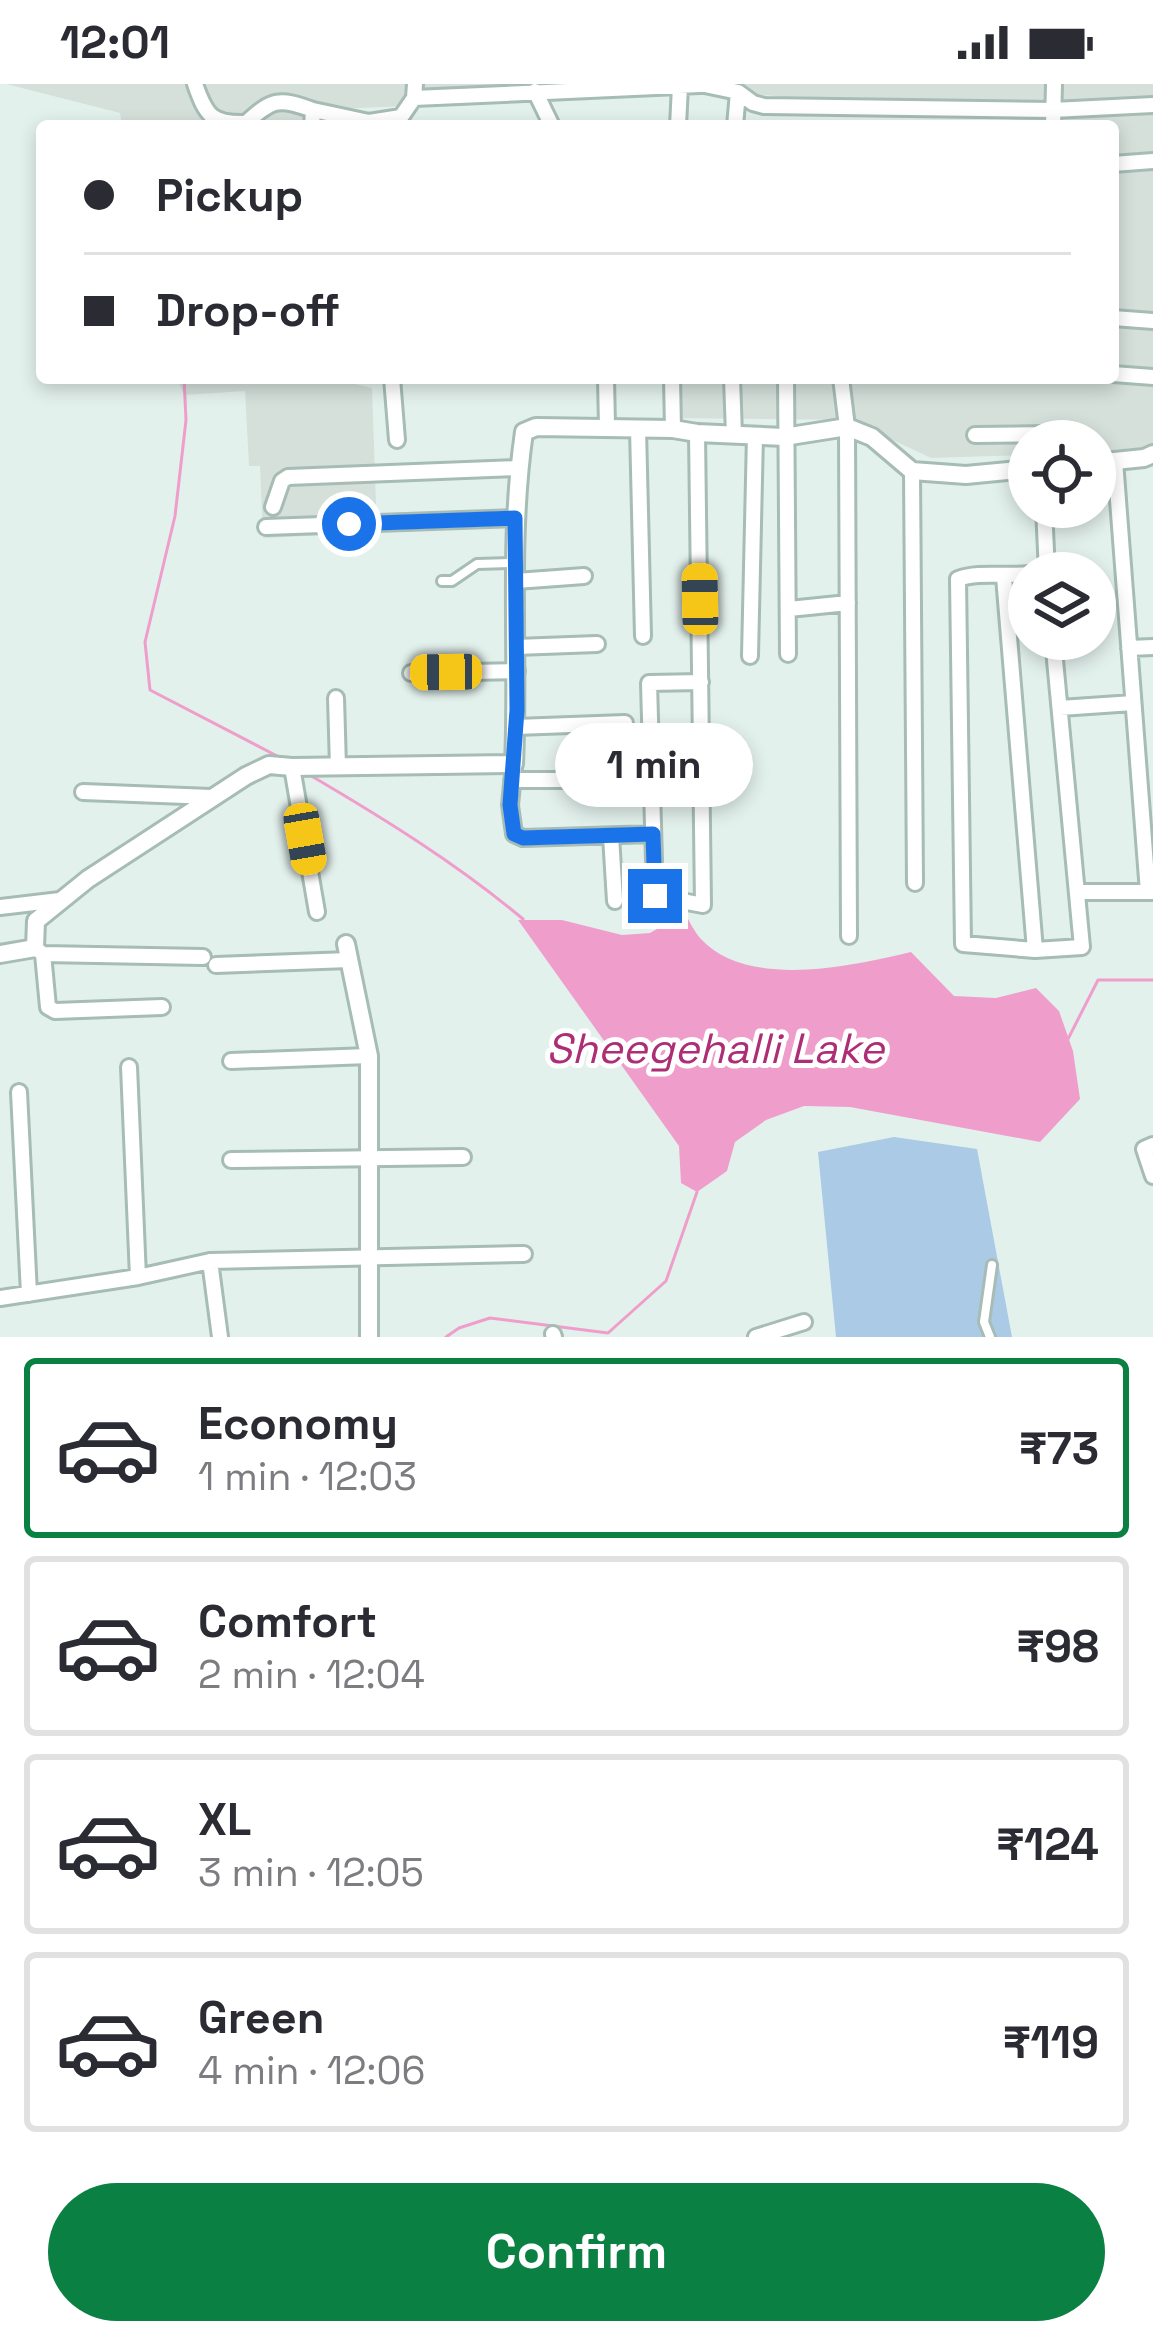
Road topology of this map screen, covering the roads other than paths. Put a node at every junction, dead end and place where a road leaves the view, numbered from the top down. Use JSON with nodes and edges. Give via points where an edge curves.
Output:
{"nodes":[{"id":1,"x":195,"y":84,"type":"edge"},
{"id":2,"x":700,"y":84,"type":"edge"},
{"id":3,"x":1054,"y":84,"type":"edge"},
{"id":4,"x":680,"y":86,"type":"edge"},
{"id":5,"x":415,"y":91,"type":"edge"},
{"id":6,"x":536,"y":92,"type":"junction"},
{"id":7,"x":738,"y":92,"type":"junction"},
{"id":8,"x":1153,"y":105,"type":"edge"},
{"id":9,"x":312,"y":118,"type":"edge"},
{"id":10,"x":1053,"y":118,"type":"edge"},
{"id":11,"x":216,"y":120,"type":"edge"},
{"id":12,"x":250,"y":120,"type":"edge"},
{"id":13,"x":387,"y":120,"type":"edge"},
{"id":14,"x":549,"y":120,"type":"edge"},
{"id":15,"x":678,"y":120,"type":"edge"},
{"id":16,"x":736,"y":120,"type":"edge"},
{"id":17,"x":1153,"y":161,"type":"edge"},
{"id":18,"x":1119,"y":164,"type":"edge"},
{"id":19,"x":1119,"y":318,"type":"edge"},
{"id":20,"x":1153,"y":321,"type":"edge"},
{"id":21,"x":1119,"y":374,"type":"edge"},
{"id":22,"x":1153,"y":377,"type":"edge"},
{"id":23,"x":392,"y":384,"type":"edge"},
{"id":24,"x":606,"y":384,"type":"edge"},
{"id":25,"x":672,"y":384,"type":"edge"},
{"id":26,"x":732,"y":384,"type":"edge"},
{"id":27,"x":786,"y":384,"type":"edge"},
{"id":28,"x":842,"y":384,"type":"edge"},
{"id":29,"x":607,"y":427,"type":"junction"},
{"id":30,"x":847,"y":427,"type":"junction"},
{"id":31,"x":638,"y":429,"type":"junction"},
{"id":32,"x":673,"y":429,"type":"junction"},
{"id":33,"x":697,"y":433,"type":"junction"},
{"id":34,"x":734,"y":434,"type":"junction"},
{"id":35,"x":755,"y":435,"type":"junction"},
{"id":36,"x":975,"y":435,"type":"dead end"},
{"id":37,"x":1008,"y":435,"type":"edge"},
{"id":38,"x":784,"y":436,"type":"junction"},
{"id":39,"x":397,"y":440,"type":"dead end"},
{"id":40,"x":1153,"y":454,"type":"edge"},
{"id":41,"x":1116,"y":461,"type":"edge"},
{"id":42,"x":519,"y":469,"type":"junction"},
{"id":43,"x":912,"y":471,"type":"junction"},
{"id":44,"x":1008,"y":471,"type":"edge"},
{"id":45,"x":1116,"y":474,"type":"edge"},
{"id":46,"x":273,"y":507,"type":"dead end"},
{"id":47,"x":515,"y":518,"type":"junction"},
{"id":48,"x":266,"y":527,"type":"dead end"},
{"id":49,"x":516,"y":572,"type":"junction"},
{"id":50,"x":584,"y":576,"type":"dead end"},
{"id":51,"x":1004,"y":577,"type":"junction"},
{"id":52,"x":1008,"y":577,"type":"edge"},
{"id":53,"x":442,"y":581,"type":"dead end"},
{"id":54,"x":848,"y":603,"type":"junction"},
{"id":55,"x":789,"y":609,"type":"junction"},
{"id":56,"x":643,"y":636,"type":"dead end"},
{"id":57,"x":597,"y":644,"type":"dead end"},
{"id":58,"x":516,"y":647,"type":"junction"},
{"id":59,"x":1153,"y":647,"type":"edge"},
{"id":60,"x":1129,"y":648,"type":"junction"},
{"id":61,"x":788,"y":654,"type":"dead end"},
{"id":62,"x":750,"y":656,"type":"dead end"},
{"id":63,"x":1055,"y":660,"type":"edge"},
{"id":64,"x":517,"y":671,"type":"junction"},
{"id":65,"x":411,"y":673,"type":"dead end"},
{"id":66,"x":701,"y":682,"type":"junction"},
{"id":67,"x":336,"y":698,"type":"dead end"},
{"id":68,"x":1133,"y":704,"type":"junction"},
{"id":69,"x":1060,"y":708,"type":"junction"},
{"id":70,"x":625,"y":723,"type":"dead end"},
{"id":71,"x":516,"y":727,"type":"junction"},
{"id":72,"x":292,"y":767,"type":"junction"},
{"id":73,"x":338,"y":767,"type":"junction"},
{"id":74,"x":513,"y":771,"type":"junction"},
{"id":75,"x":628,"y":779,"type":"dead end"},
{"id":76,"x":1146,"y":781,"type":"edge"},
{"id":77,"x":83,"y":792,"type":"dead end"},
{"id":78,"x":211,"y":797,"type":"junction"},
{"id":79,"x":653,"y":834,"type":"junction"},
{"id":80,"x":611,"y":836,"type":"junction"},
{"id":81,"x":915,"y":884,"type":"dead end"},
{"id":82,"x":1077,"y":892,"type":"junction"},
{"id":83,"x":1150,"y":892,"type":"edge"},
{"id":84,"x":60,"y":900,"type":"junction"},
{"id":85,"x":614,"y":901,"type":"dead end"},
{"id":86,"x":0,"y":907,"type":"edge"},
{"id":87,"x":317,"y":912,"type":"dead end"},
{"id":88,"x":849,"y":936,"type":"dead end"},
{"id":89,"x":1035,"y":950,"type":"junction"},
{"id":90,"x":39,"y":951,"type":"junction"},
{"id":91,"x":348,"y":952,"type":"joint"},
{"id":92,"x":0,"y":955,"type":"edge"},
{"id":93,"x":162,"y":1007,"type":"dead end"},
{"id":94,"x":369,"y":1056,"type":"junction"},
{"id":95,"x":231,"y":1061,"type":"dead end"},
{"id":96,"x":129,"y":1067,"type":"dead end"},
{"id":97,"x":19,"y":1092,"type":"dead end"},
{"id":98,"x":1153,"y":1145,"type":"edge"},
{"id":99,"x":463,"y":1157,"type":"dead end"},
{"id":100,"x":371,"y":1158,"type":"junction"},
{"id":101,"x":231,"y":1160,"type":"dead end"},
{"id":102,"x":1153,"y":1176,"type":"edge"},
{"id":103,"x":524,"y":1254,"type":"dead end"},
{"id":104,"x":371,"y":1258,"type":"junction"},
{"id":105,"x":210,"y":1262,"type":"junction"},
{"id":106,"x":992,"y":1265,"type":"dead end"},
{"id":107,"x":138,"y":1277,"type":"junction"},
{"id":108,"x":29,"y":1294,"type":"junction"},
{"id":109,"x":0,"y":1298,"type":"edge"},
{"id":110,"x":804,"y":1322,"type":"dead end"},
{"id":111,"x":220,"y":1337,"type":"edge"},
{"id":112,"x":369,"y":1337,"type":"edge"},
{"id":113,"x":756,"y":1337,"type":"edge"},
{"id":114,"x":990,"y":1337,"type":"edge"}],
"edges":[{"from":1,"to":11,"type":"street"},
{"from":2,"to":4,"type":"street"},
{"from":2,"to":7,"type":"street"},
{"from":3,"to":10,"type":"street"},
{"from":4,"to":6,"type":"street"},
{"from":4,"to":15,"type":"street"},
{"from":5,"to":6,"type":"street"},
{"from":5,"to":13,"type":"street","via":[[401,117]]},
{"from":6,"to":14,"type":"street"},
{"from":7,"to":10,"type":"street","via":[[764,106]]},
{"from":7,"to":16,"type":"street"},
{"from":8,"to":10,"type":"street"},
{"from":9,"to":12,"type":"street","via":[[275,101]]},
{"from":17,"to":18,"type":"street"},
{"from":19,"to":20,"type":"street"},
{"from":21,"to":22,"type":"street"},
{"from":23,"to":39,"type":"street"},
{"from":24,"to":29,"type":"street"},
{"from":25,"to":32,"type":"street"},
{"from":26,"to":34,"type":"street"},
{"from":27,"to":38,"type":"street"},
{"from":28,"to":30,"type":"street"},
{"from":29,"to":31,"type":"street"},
{"from":29,"to":42,"type":"street","via":[[524,432]]},
{"from":30,"to":38,"type":"street"},
{"from":30,"to":43,"type":"street","via":[[872,436]]},
{"from":30,"to":54,"type":"street"},
{"from":31,"to":32,"type":"street"},
{"from":31,"to":56,"type":"street"},
{"from":32,"to":33,"type":"street"},
{"from":33,"to":34,"type":"street"},
{"from":33,"to":66,"type":"street"},
{"from":34,"to":35,"type":"street"},
{"from":35,"to":38,"type":"street"},
{"from":35,"to":62,"type":"street"},
{"from":36,"to":37,"type":"street"},
{"from":38,"to":55,"type":"street"},
{"from":40,"to":41,"type":"street"},
{"from":42,"to":46,"type":"street","via":[[288,477]]},
{"from":42,"to":47,"type":"street"},
{"from":43,"to":44,"type":"street"},
{"from":43,"to":81,"type":"street"},
{"from":45,"to":60,"type":"street"},
{"from":47,"to":48,"type":"street"},
{"from":47,"to":49,"type":"street"},
{"from":49,"to":50,"type":"street"},
{"from":49,"to":53,"type":"lane","via":[[477,564]]},
{"from":49,"to":58,"type":"street"},
{"from":51,"to":52,"type":"street"},
{"from":51,"to":89,"type":"street"},
{"from":51,"to":89,"type":"street","via":[[958,579],[963,944]]},
{"from":54,"to":55,"type":"street"},
{"from":54,"to":88,"type":"street"},
{"from":55,"to":61,"type":"street"},
{"from":57,"to":58,"type":"street"},
{"from":58,"to":64,"type":"street"},
{"from":59,"to":60,"type":"street"},
{"from":60,"to":68,"type":"street"},
{"from":63,"to":69,"type":"street"},
{"from":64,"to":65,"type":"street"},
{"from":64,"to":71,"type":"street"},
{"from":66,"to":79,"type":"street","via":[[650,683]]},
{"from":66,"to":79,"type":"street","via":[[703,905],[655,896]]},
{"from":67,"to":73,"type":"street"},
{"from":68,"to":69,"type":"street"},
{"from":68,"to":76,"type":"street"},
{"from":69,"to":82,"type":"street"},
{"from":70,"to":71,"type":"street"},
{"from":71,"to":74,"type":"street"},
{"from":72,"to":73,"type":"street"},
{"from":72,"to":78,"type":"street","via":[[269,765]]},
{"from":72,"to":87,"type":"street"},
{"from":73,"to":74,"type":"street"},
{"from":74,"to":75,"type":"street"},
{"from":74,"to":80,"type":"street","via":[[514,834]]},
{"from":76,"to":83,"type":"street"},
{"from":77,"to":78,"type":"street"},
{"from":78,"to":84,"type":"street"},
{"from":79,"to":80,"type":"street"},
{"from":80,"to":85,"type":"street"},
{"from":82,"to":83,"type":"street"},
{"from":82,"to":89,"type":"street","via":[[1082,947]]},
{"from":84,"to":86,"type":"street"},
{"from":84,"to":90,"type":"street","via":[[36,921]]},
{"from":90,"to":91,"type":"street","via":[[210,961]]},
{"from":90,"to":92,"type":"street"},
{"from":90,"to":93,"type":"street","via":[[48,1007],[56,1011]]},
{"from":91,"to":94,"type":"street"},
{"from":94,"to":95,"type":"street"},
{"from":94,"to":100,"type":"street"},
{"from":96,"to":107,"type":"street"},
{"from":97,"to":108,"type":"street"},
{"from":98,"to":102,"type":"street","via":[[1144,1149]]},
{"from":99,"to":100,"type":"street"},
{"from":100,"to":101,"type":"street"},
{"from":100,"to":104,"type":"street"},
{"from":103,"to":104,"type":"street"},
{"from":104,"to":105,"type":"street"},
{"from":104,"to":112,"type":"street"},
{"from":105,"to":107,"type":"street"},
{"from":105,"to":111,"type":"street"},
{"from":106,"to":114,"type":"lane","via":[[983,1322]]},
{"from":107,"to":108,"type":"street"},
{"from":108,"to":109,"type":"street"},
{"from":110,"to":113,"type":"street"}]}
